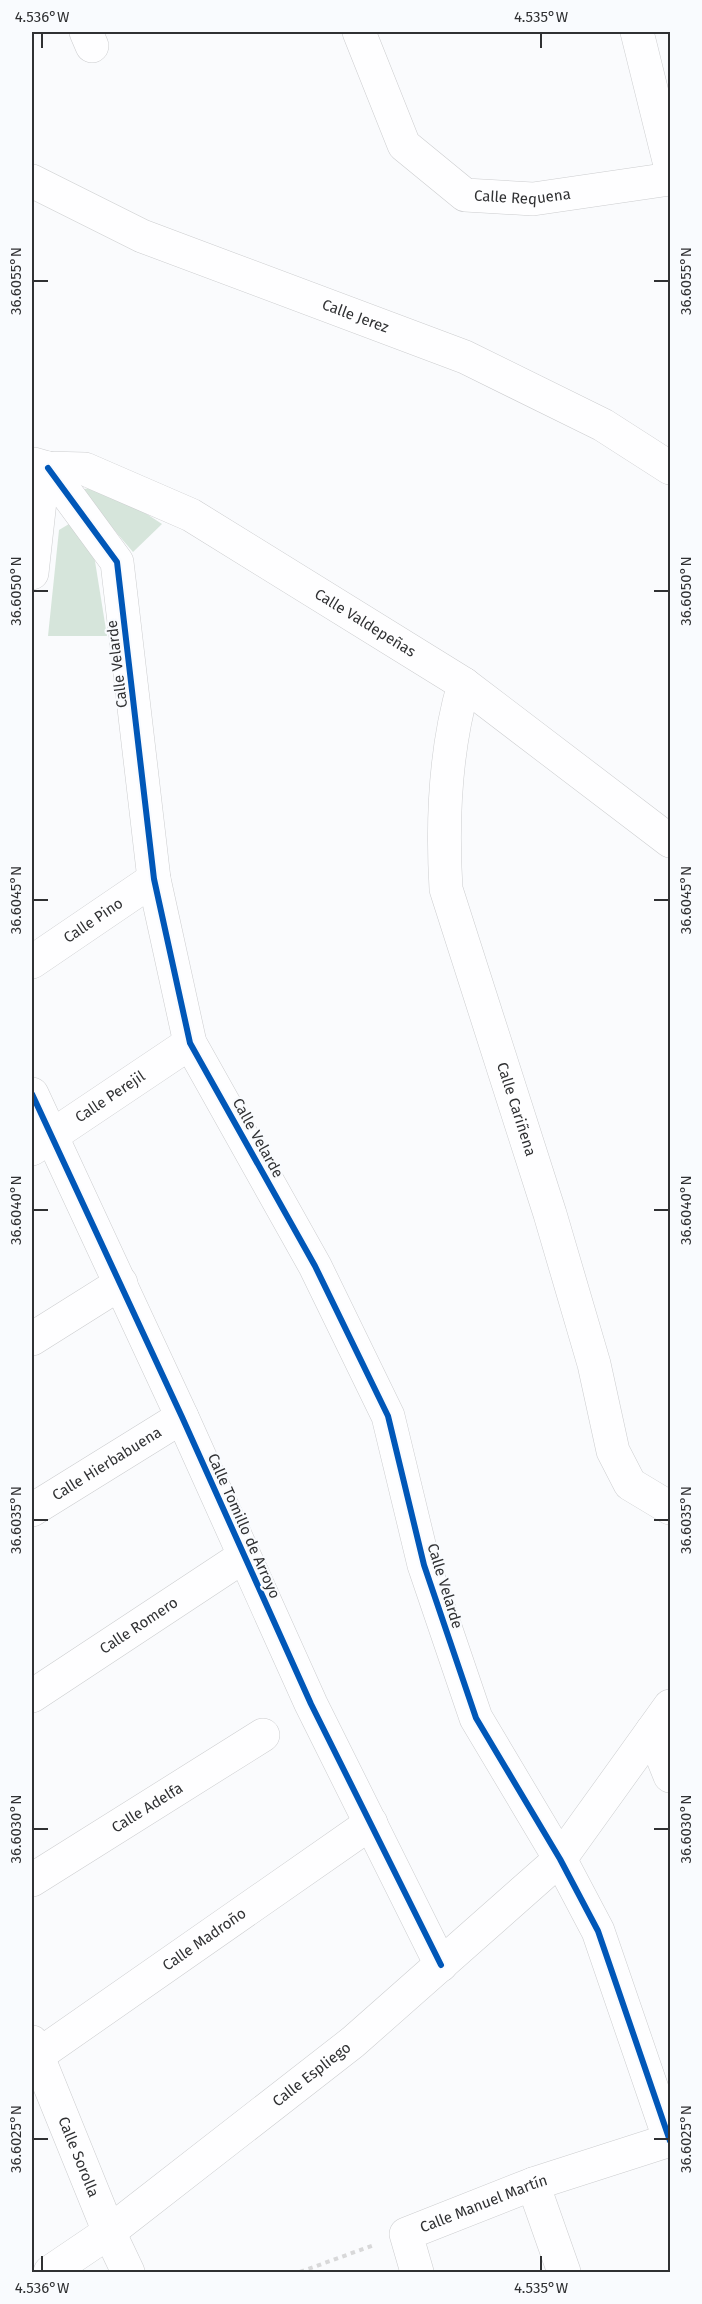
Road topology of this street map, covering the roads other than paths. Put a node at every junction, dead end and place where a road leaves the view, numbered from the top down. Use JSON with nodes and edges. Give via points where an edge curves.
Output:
{"nodes":[{"id":1,"x":359,"y":32,"type":"edge"},
{"id":2,"x":637,"y":32,"type":"edge"},
{"id":3,"x":670,"y":165,"type":"edge"},
{"id":4,"x":670,"y":179,"type":"edge"},
{"id":5,"x":32,"y":182,"type":"edge"},
{"id":6,"x":40,"y":466,"type":"edge"},
{"id":7,"x":670,"y":468,"type":"edge"},
{"id":8,"x":32,"y":573,"type":"edge"},
{"id":9,"x":464,"y":684,"type":"junction"},
{"id":10,"x":670,"y":841,"type":"edge"},
{"id":11,"x":154,"y":879,"type":"junction"},
{"id":12,"x":32,"y":962,"type":"edge"},
{"id":13,"x":190,"y":1043,"type":"junction"},
{"id":14,"x":32,"y":1094,"type":"edge"},
{"id":15,"x":42,"y":1142,"type":"edge"},
{"id":16,"x":121,"y":1283,"type":"junction"},
{"id":17,"x":32,"y":1339,"type":"edge"},
{"id":18,"x":182,"y":1418,"type":"junction"},
{"id":19,"x":670,"y":1508,"type":"edge"},
{"id":20,"x":32,"y":1510,"type":"edge"},
{"id":21,"x":244,"y":1556,"type":"junction"},
{"id":22,"x":32,"y":1696,"type":"edge"},
{"id":23,"x":661,"y":1719,"type":"edge"},
{"id":24,"x":263,"y":1735,"type":"dead end"},
{"id":25,"x":670,"y":1776,"type":"edge"},
{"id":26,"x":371,"y":1823,"type":"junction"},
{"id":27,"x":560,"y":1859,"type":"junction"},
{"id":28,"x":32,"y":1880,"type":"edge"},
{"id":29,"x":441,"y":1965,"type":"junction"},
{"id":30,"x":34,"y":2049,"type":"edge"},
{"id":31,"x":670,"y":2140,"type":"edge"},
{"id":32,"x":533,"y":2184,"type":"junction"},
{"id":33,"x":109,"y":2232,"type":"junction"},
{"id":34,"x":50,"y":2272,"type":"edge"},
{"id":35,"x":128,"y":2272,"type":"edge"},
{"id":36,"x":417,"y":2272,"type":"edge"},
{"id":37,"x":564,"y":2272,"type":"edge"}],
"edges":[{"from":1,"to":4,"type":"street","name":"Calle Requena","via":[[404,145],[465,195],[534,199]]},
{"from":2,"to":3,"type":"street"},
{"from":5,"to":7,"type":"street","name":"Calle Jerez","via":[[142,236],[465,357],[603,425]]},
{"from":6,"to":8,"type":"street"},
{"from":6,"to":9,"type":"street","name":"Calle Valdepeñas","via":[[85,469],[191,515]]},
{"from":6,"to":11,"type":"street","name":"Calle Velarde","via":[[117,562]]},
{"from":9,"to":10,"type":"street","name":"Calle Valdepeñas"},
{"from":9,"to":19,"type":"street","name":"Calle Cariñena","via":[[456,713],[443,838],[446,889],[550,1214],[594,1364],[613,1451],[630,1484]]},
{"from":11,"to":12,"type":"street","name":"Calle Pino"},
{"from":11,"to":13,"type":"street","name":"Calle Velarde"},
{"from":13,"to":15,"type":"street","name":"Calle Perejil"},
{"from":13,"to":27,"type":"street","name":"Calle Velarde","via":[[315,1266],[388,1416],[424,1566],[476,1718]]},
{"from":14,"to":15,"type":"street","name":"Calle Tomillo de Arroyo"},
{"from":15,"to":16,"type":"street","name":"Calle Tomillo de Arroyo"},
{"from":16,"to":17,"type":"street"},
{"from":16,"to":18,"type":"street","name":"Calle Tomillo de Arroyo"},
{"from":18,"to":20,"type":"street","name":"Calle Hierbabuena"},
{"from":18,"to":21,"type":"street","name":"Calle Tomillo de Arroyo"},
{"from":21,"to":22,"type":"street","name":"Calle Romero"},
{"from":21,"to":26,"type":"street","name":"Calle Tomillo de Arroyo","via":[[311,1704]]},
{"from":23,"to":25,"type":"street"},
{"from":23,"to":27,"type":"street","name":"Calle Espliego"},
{"from":24,"to":28,"type":"street","name":"Calle Adelfa"},
{"from":26,"to":29,"type":"street","name":"Calle Tomillo de Arroyo"},
{"from":26,"to":30,"type":"street","name":"Calle Madroño"},
{"from":27,"to":29,"type":"street","name":"Calle Espliego"},
{"from":27,"to":31,"type":"street","name":"Calle Velarde","via":[[598,1932]]},
{"from":29,"to":33,"type":"street","name":"Calle Espliego","via":[[353,2042]]},
{"from":30,"to":33,"type":"street","name":"Calle Sorolla"},
{"from":31,"to":32,"type":"street","name":"Calle Manuel Martín"},
{"from":32,"to":36,"type":"street","name":"Calle Manuel Martín","via":[[406,2234]]},
{"from":32,"to":37,"type":"street"},
{"from":33,"to":34,"type":"street","name":"Calle Espliego"},
{"from":33,"to":35,"type":"street","name":"Calle Sorolla"}]}
